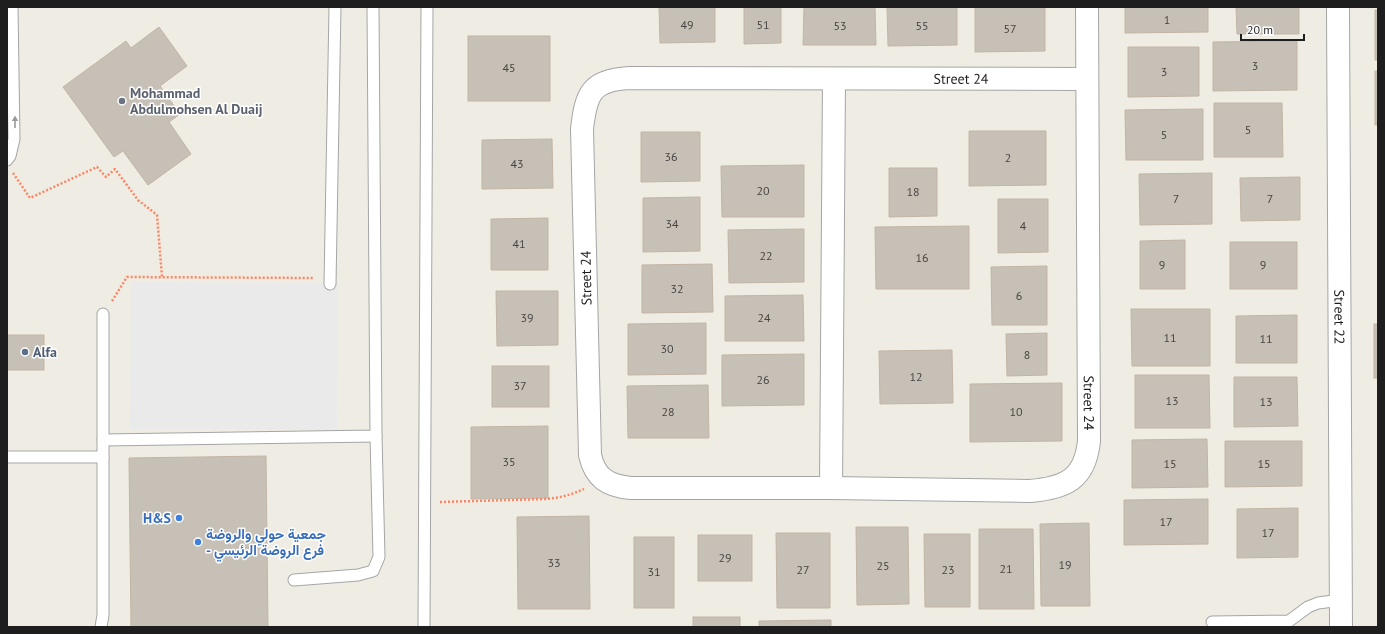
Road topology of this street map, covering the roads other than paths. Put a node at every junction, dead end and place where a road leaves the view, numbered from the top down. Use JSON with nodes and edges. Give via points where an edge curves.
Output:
{"nodes":[{"id":1,"x":12,"y":7,"type":"edge"},
{"id":2,"x":335,"y":7,"type":"edge"},
{"id":3,"x":373,"y":7,"type":"edge"},
{"id":4,"x":427,"y":7,"type":"edge"},
{"id":5,"x":1087,"y":7,"type":"edge"},
{"id":6,"x":1338,"y":7,"type":"edge"},
{"id":7,"x":834,"y":79,"type":"junction"},
{"id":8,"x":1087,"y":79,"type":"junction"},
{"id":9,"x":9,"y":165,"type":"edge"},
{"id":10,"x":330,"y":284,"type":"dead end"},
{"id":11,"x":103,"y":314,"type":"road end"},
{"id":12,"x":376,"y":436,"type":"junction"},
{"id":13,"x":103,"y":440,"type":"junction"},
{"id":14,"x":7,"y":456,"type":"edge"},
{"id":15,"x":103,"y":457,"type":"junction"},
{"id":16,"x":832,"y":488,"type":"junction"},
{"id":17,"x":294,"y":580,"type":"dead end"},
{"id":18,"x":1341,"y":600,"type":"junction"},
{"id":19,"x":1212,"y":622,"type":"dead end"},
{"id":20,"x":1293,"y":624,"type":"edge"},
{"id":21,"x":101,"y":627,"type":"edge"},
{"id":22,"x":424,"y":627,"type":"edge"},
{"id":23,"x":1341,"y":627,"type":"edge"}],
"edges":[{"from":9,"to":1,"type":"lane","one_way":true,"via":[[14,139]]},
{"from":2,"to":10,"type":"lane"},
{"from":3,"to":12,"type":"lane"},
{"from":4,"to":22,"type":"lane"},
{"from":5,"to":8,"type":"street","name":"Street 24"},
{"from":6,"to":18,"type":"street","name":"Street 22"},
{"from":7,"to":8,"type":"street","name":"Street 24"},
{"from":7,"to":16,"type":"street"},
{"from":7,"to":16,"type":"street","name":"Street 24","via":[[611,80],[593,90],[586,106],[582,129],[590,454],[600,477],[615,485],[631,488]]},
{"from":8,"to":16,"type":"street","name":"Street 24","via":[[1089,441],[1083,467],[1069,481],[1030,491]]},
{"from":11,"to":13,"type":"lane"},
{"from":12,"to":13,"type":"lane"},
{"from":12,"to":17,"type":"lane","via":[[379,557],[373,571],[358,575]]},
{"from":13,"to":15,"type":"lane"},
{"from":14,"to":15,"type":"lane"},
{"from":15,"to":21,"type":"lane"},
{"from":18,"to":20,"type":"lane","via":[[1308,607]]},
{"from":18,"to":23,"type":"street","name":"Street 22"},
{"from":19,"to":20,"type":"lane"}]}
